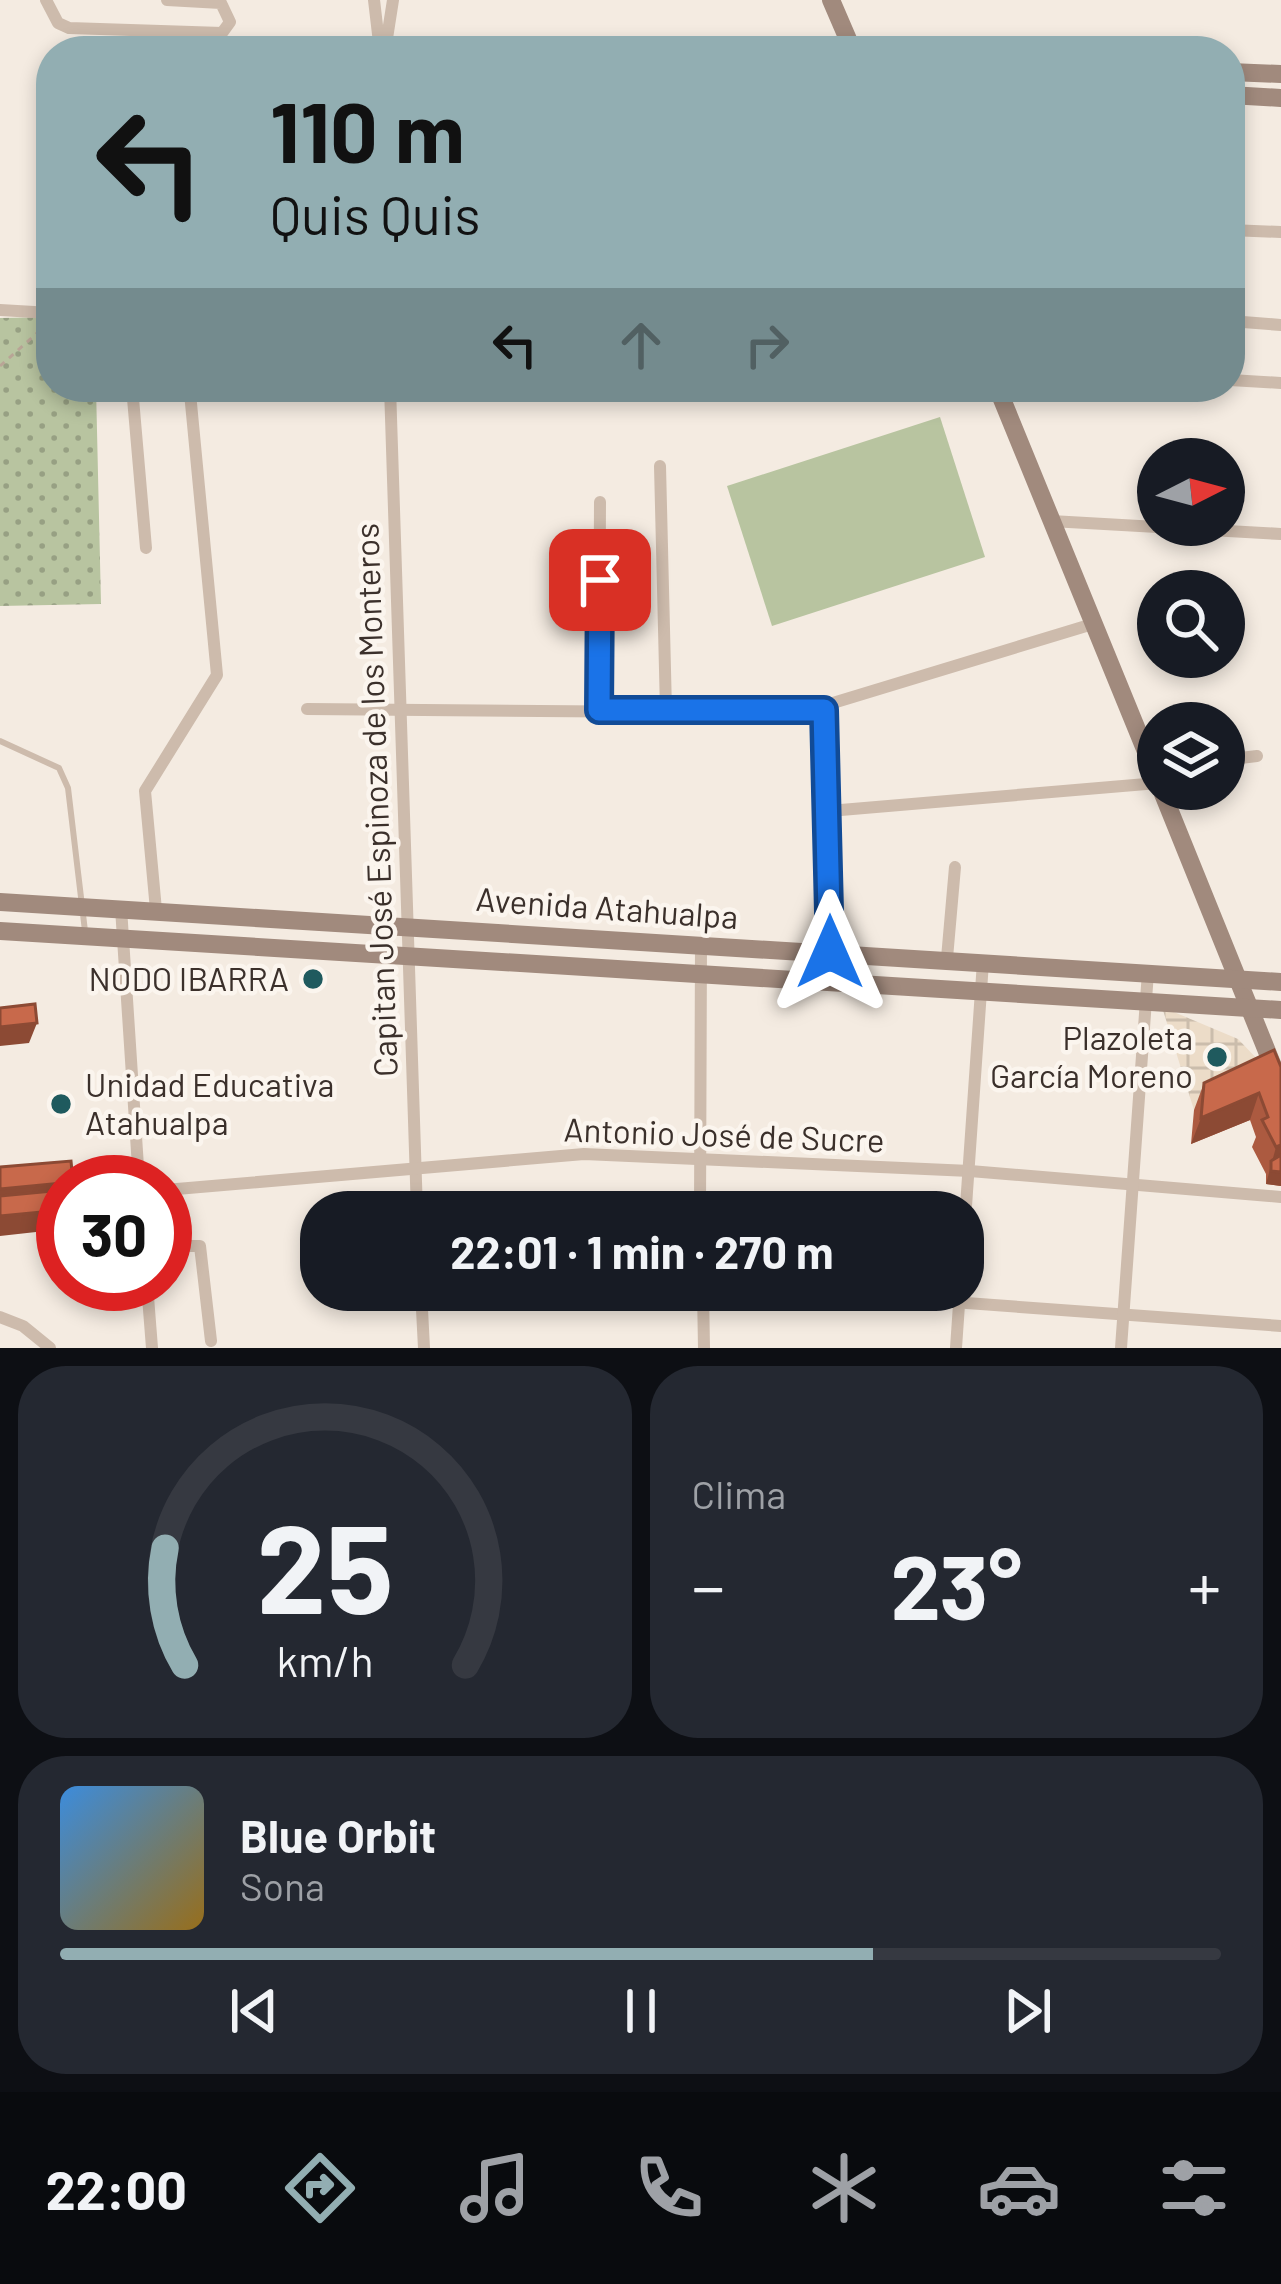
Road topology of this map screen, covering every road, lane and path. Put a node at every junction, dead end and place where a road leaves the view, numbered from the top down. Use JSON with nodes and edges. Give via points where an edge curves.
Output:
{"nodes":[{"id":1,"x":46,"y":0,"type":"edge"},
{"id":2,"x":170,"y":0,"type":"edge"},
{"id":3,"x":374,"y":0,"type":"edge"},
{"id":4,"x":393,"y":0,"type":"edge"},
{"id":5,"x":831,"y":0,"type":"edge"},
{"id":6,"x":380,"y":36,"type":"edge"},
{"id":7,"x":386,"y":36,"type":"edge"},
{"id":8,"x":847,"y":36,"type":"edge"},
{"id":9,"x":1245,"y":73,"type":"edge"},
{"id":10,"x":1281,"y":74,"type":"edge"},
{"id":11,"x":1245,"y":96,"type":"edge"},
{"id":12,"x":1281,"y":98,"type":"edge"},
{"id":13,"x":1245,"y":231,"type":"edge"},
{"id":14,"x":1281,"y":232,"type":"edge"},
{"id":15,"x":0,"y":310,"type":"edge"},
{"id":16,"x":36,"y":315,"type":"edge"},
{"id":17,"x":1245,"y":322,"type":"edge"},
{"id":18,"x":1281,"y":325,"type":"edge"},
{"id":19,"x":36,"y":331,"type":"edge"},
{"id":20,"x":0,"y":366,"type":"edge"},
{"id":21,"x":1245,"y":381,"type":"edge"},
{"id":22,"x":1281,"y":383,"type":"edge"},
{"id":23,"x":133,"y":402,"type":"edge"},
{"id":24,"x":191,"y":402,"type":"edge"},
{"id":25,"x":390,"y":402,"type":"edge"},
{"id":26,"x":1003,"y":402,"type":"edge"},
{"id":27,"x":660,"y":466,"type":"dead end"},
{"id":28,"x":600,"y":502,"type":"dead end"},
{"id":29,"x":1051,"y":521,"type":"junction"},
{"id":30,"x":1281,"y":534,"type":"edge"},
{"id":31,"x":146,"y":548,"type":"dead end"},
{"id":32,"x":1096,"y":622,"type":"junction"},
{"id":33,"x":307,"y":710,"type":"dead end"},
{"id":34,"x":399,"y":710,"type":"junction"},
{"id":35,"x":599,"y":710,"type":"junction"},
{"id":36,"x":666,"y":710,"type":"junction"},
{"id":37,"x":824,"y":710,"type":"junction"},
{"id":38,"x":1137,"y":724,"type":"edge"},
{"id":39,"x":0,"y":741,"type":"edge"},
{"id":40,"x":1257,"y":757,"type":"dead end"},
{"id":41,"x":1245,"y":758,"type":"edge"},
{"id":42,"x":1137,"y":779,"type":"edge"},
{"id":43,"x":1171,"y":810,"type":"edge"},
{"id":44,"x":829,"y":811,"type":"junction"},
{"id":45,"x":955,"y":867,"type":"dead end"},
{"id":46,"x":0,"y":902,"type":"edge"},
{"id":47,"x":85,"y":907,"type":"junction"},
{"id":48,"x":121,"y":908,"type":"junction"},
{"id":49,"x":156,"y":910,"type":"junction"},
{"id":50,"x":406,"y":925,"type":"junction"},
{"id":51,"x":0,"y":931,"type":"edge"},
{"id":52,"x":85,"y":935,"type":"junction"},
{"id":53,"x":122,"y":937,"type":"junction"},
{"id":54,"x":701,"y":944,"type":"junction"},
{"id":55,"x":830,"y":952,"type":"junction"},
{"id":56,"x":407,"y":956,"type":"junction"},
{"id":57,"x":947,"y":958,"type":"junction"},
{"id":58,"x":983,"y":962,"type":"junction"},
{"id":59,"x":1148,"y":972,"type":"junction"},
{"id":60,"x":701,"y":973,"type":"junction"},
{"id":61,"x":1238,"y":980,"type":"junction"},
{"id":62,"x":830,"y":981,"type":"junction"},
{"id":63,"x":1281,"y":982,"type":"edge"},
{"id":64,"x":980,"y":991,"type":"junction"},
{"id":65,"x":1145,"y":1000,"type":"junction"},
{"id":66,"x":1250,"y":1009,"type":"junction"},
{"id":67,"x":1281,"y":1010,"type":"edge"},
{"id":68,"x":1281,"y":1086,"type":"edge"},
{"id":69,"x":137,"y":1155,"type":"edge"},
{"id":70,"x":698,"y":1155,"type":"junction"},
{"id":71,"x":415,"y":1168,"type":"junction"},
{"id":72,"x":970,"y":1171,"type":"junction"},
{"id":73,"x":1131,"y":1184,"type":"junction"},
{"id":74,"x":192,"y":1188,"type":"edge"},
{"id":75,"x":416,"y":1191,"type":"edge"},
{"id":76,"x":699,"y":1191,"type":"edge"},
{"id":77,"x":968,"y":1191,"type":"edge"},
{"id":78,"x":1281,"y":1197,"type":"edge"},
{"id":79,"x":192,"y":1246,"type":"edge"},
{"id":80,"x":984,"y":1300,"type":"edge"},
{"id":81,"x":149,"y":1311,"type":"edge"},
{"id":82,"x":422,"y":1311,"type":"edge"},
{"id":83,"x":703,"y":1311,"type":"edge"},
{"id":84,"x":958,"y":1311,"type":"edge"},
{"id":85,"x":1123,"y":1316,"type":"junction"},
{"id":86,"x":0,"y":1318,"type":"edge"},
{"id":87,"x":1281,"y":1326,"type":"edge"},
{"id":88,"x":211,"y":1341,"type":"dead end"},
{"id":89,"x":50,"y":1348,"type":"edge"},
{"id":90,"x":152,"y":1348,"type":"edge"},
{"id":91,"x":424,"y":1348,"type":"edge"},
{"id":92,"x":704,"y":1348,"type":"edge"},
{"id":93,"x":956,"y":1348,"type":"edge"},
{"id":94,"x":1121,"y":1348,"type":"edge"}],
"edges":[{"from":1,"to":2,"type":"street","via":[[69,28],[222,33],[230,22],[221,3]]},
{"from":3,"to":6,"type":"street"},
{"from":4,"to":7,"type":"street"},
{"from":5,"to":8,"type":"main road"},
{"from":9,"to":10,"type":"main road"},
{"from":11,"to":12,"type":"main road"},
{"from":13,"to":14,"type":"street"},
{"from":15,"to":16,"type":"street"},
{"from":17,"to":18,"type":"street"},
{"from":19,"to":20,"type":"path"},
{"from":21,"to":22,"type":"street"},
{"from":23,"to":31,"type":"street"},
{"from":24,"to":49,"type":"street","via":[[217,675],[145,791]]},
{"from":25,"to":34,"type":"street","name":"Capitan José Espinoza de los Monteros"},
{"from":26,"to":29,"type":"main road"},
{"from":27,"to":36,"type":"street"},
{"from":28,"to":35,"type":"street"},
{"from":29,"to":30,"type":"street"},
{"from":29,"to":32,"type":"main road"},
{"from":32,"to":37,"type":"street"},
{"from":32,"to":38,"type":"main road"},
{"from":33,"to":34,"type":"street"},
{"from":34,"to":35,"type":"street"},
{"from":34,"to":50,"type":"street","name":"Capitan José Espinoza de los Monteros"},
{"from":35,"to":36,"type":"street"},
{"from":36,"to":37,"type":"street"},
{"from":37,"to":44,"type":"street"},
{"from":39,"to":47,"type":"lane","via":[[59,768]]},
{"from":40,"to":41,"type":"street"},
{"from":42,"to":44,"type":"street"},
{"from":43,"to":61,"type":"main road"},
{"from":44,"to":55,"type":"street"},
{"from":45,"to":57,"type":"street"},
{"from":46,"to":47,"type":"main road","name":"Avenida Atahualpa"},
{"from":47,"to":48,"type":"main road","name":"Avenida Atahualpa"},
{"from":47,"to":52,"type":"lane"},
{"from":48,"to":49,"type":"main road","name":"Avenida Atahualpa"},
{"from":48,"to":53,"type":"street"},
{"from":49,"to":50,"type":"main road","name":"Avenida Atahualpa"},
{"from":50,"to":54,"type":"main road","name":"Avenida Atahualpa"},
{"from":50,"to":56,"type":"street","name":"Capitan José Espinoza de los Monteros"},
{"from":51,"to":52,"type":"main road","name":"Avenida Atahualpa"},
{"from":52,"to":53,"type":"main road","name":"Avenida Atahualpa"},
{"from":53,"to":56,"type":"main road","name":"Avenida Atahualpa"},
{"from":53,"to":69,"type":"street"},
{"from":54,"to":55,"type":"main road","name":"Avenida Atahualpa"},
{"from":54,"to":60,"type":"street"},
{"from":55,"to":57,"type":"main road","name":"Avenida Atahualpa"},
{"from":55,"to":62,"type":"street"},
{"from":56,"to":60,"type":"main road","name":"Avenida Atahualpa"},
{"from":56,"to":71,"type":"street","name":"Capitan José Espinoza de los Monteros"},
{"from":57,"to":58,"type":"main road","name":"Avenida Atahualpa"},
{"from":58,"to":59,"type":"main road","name":"Avenida Atahualpa"},
{"from":58,"to":64,"type":"street"},
{"from":59,"to":61,"type":"main road","name":"Avenida Atahualpa"},
{"from":59,"to":65,"type":"street"},
{"from":60,"to":62,"type":"main road","name":"Avenida Atahualpa"},
{"from":60,"to":70,"type":"street"},
{"from":61,"to":63,"type":"main road","name":"Avenida Atahualpa"},
{"from":61,"to":66,"type":"main road"},
{"from":62,"to":64,"type":"main road","name":"Avenida Atahualpa"},
{"from":64,"to":65,"type":"main road","name":"Avenida Atahualpa"},
{"from":64,"to":72,"type":"street"},
{"from":65,"to":66,"type":"main road","name":"Avenida Atahualpa"},
{"from":65,"to":73,"type":"street"},
{"from":66,"to":67,"type":"main road","name":"Avenida Atahualpa"},
{"from":66,"to":68,"type":"main road"},
{"from":70,"to":71,"type":"street","name":"Antonio José de Sucre","via":[[584,1154]]},
{"from":70,"to":72,"type":"street","name":"Antonio José de Sucre"},
{"from":70,"to":76,"type":"street"},
{"from":71,"to":74,"type":"street","name":"Antonio José de Sucre"},
{"from":71,"to":75,"type":"street","name":"Capitan José Espinoza de los Monteros"},
{"from":72,"to":73,"type":"street","name":"Antonio José de Sucre"},
{"from":72,"to":77,"type":"street"},
{"from":73,"to":78,"type":"street","name":"Antonio José de Sucre"},
{"from":73,"to":85,"type":"street"},
{"from":79,"to":88,"type":"street","via":[[200,1246]]},
{"from":80,"to":85,"type":"street"},
{"from":81,"to":90,"type":"street"},
{"from":82,"to":91,"type":"street"},
{"from":83,"to":92,"type":"street"},
{"from":84,"to":93,"type":"street"},
{"from":85,"to":87,"type":"street"},
{"from":85,"to":94,"type":"street"},
{"from":86,"to":89,"type":"street"}]}
